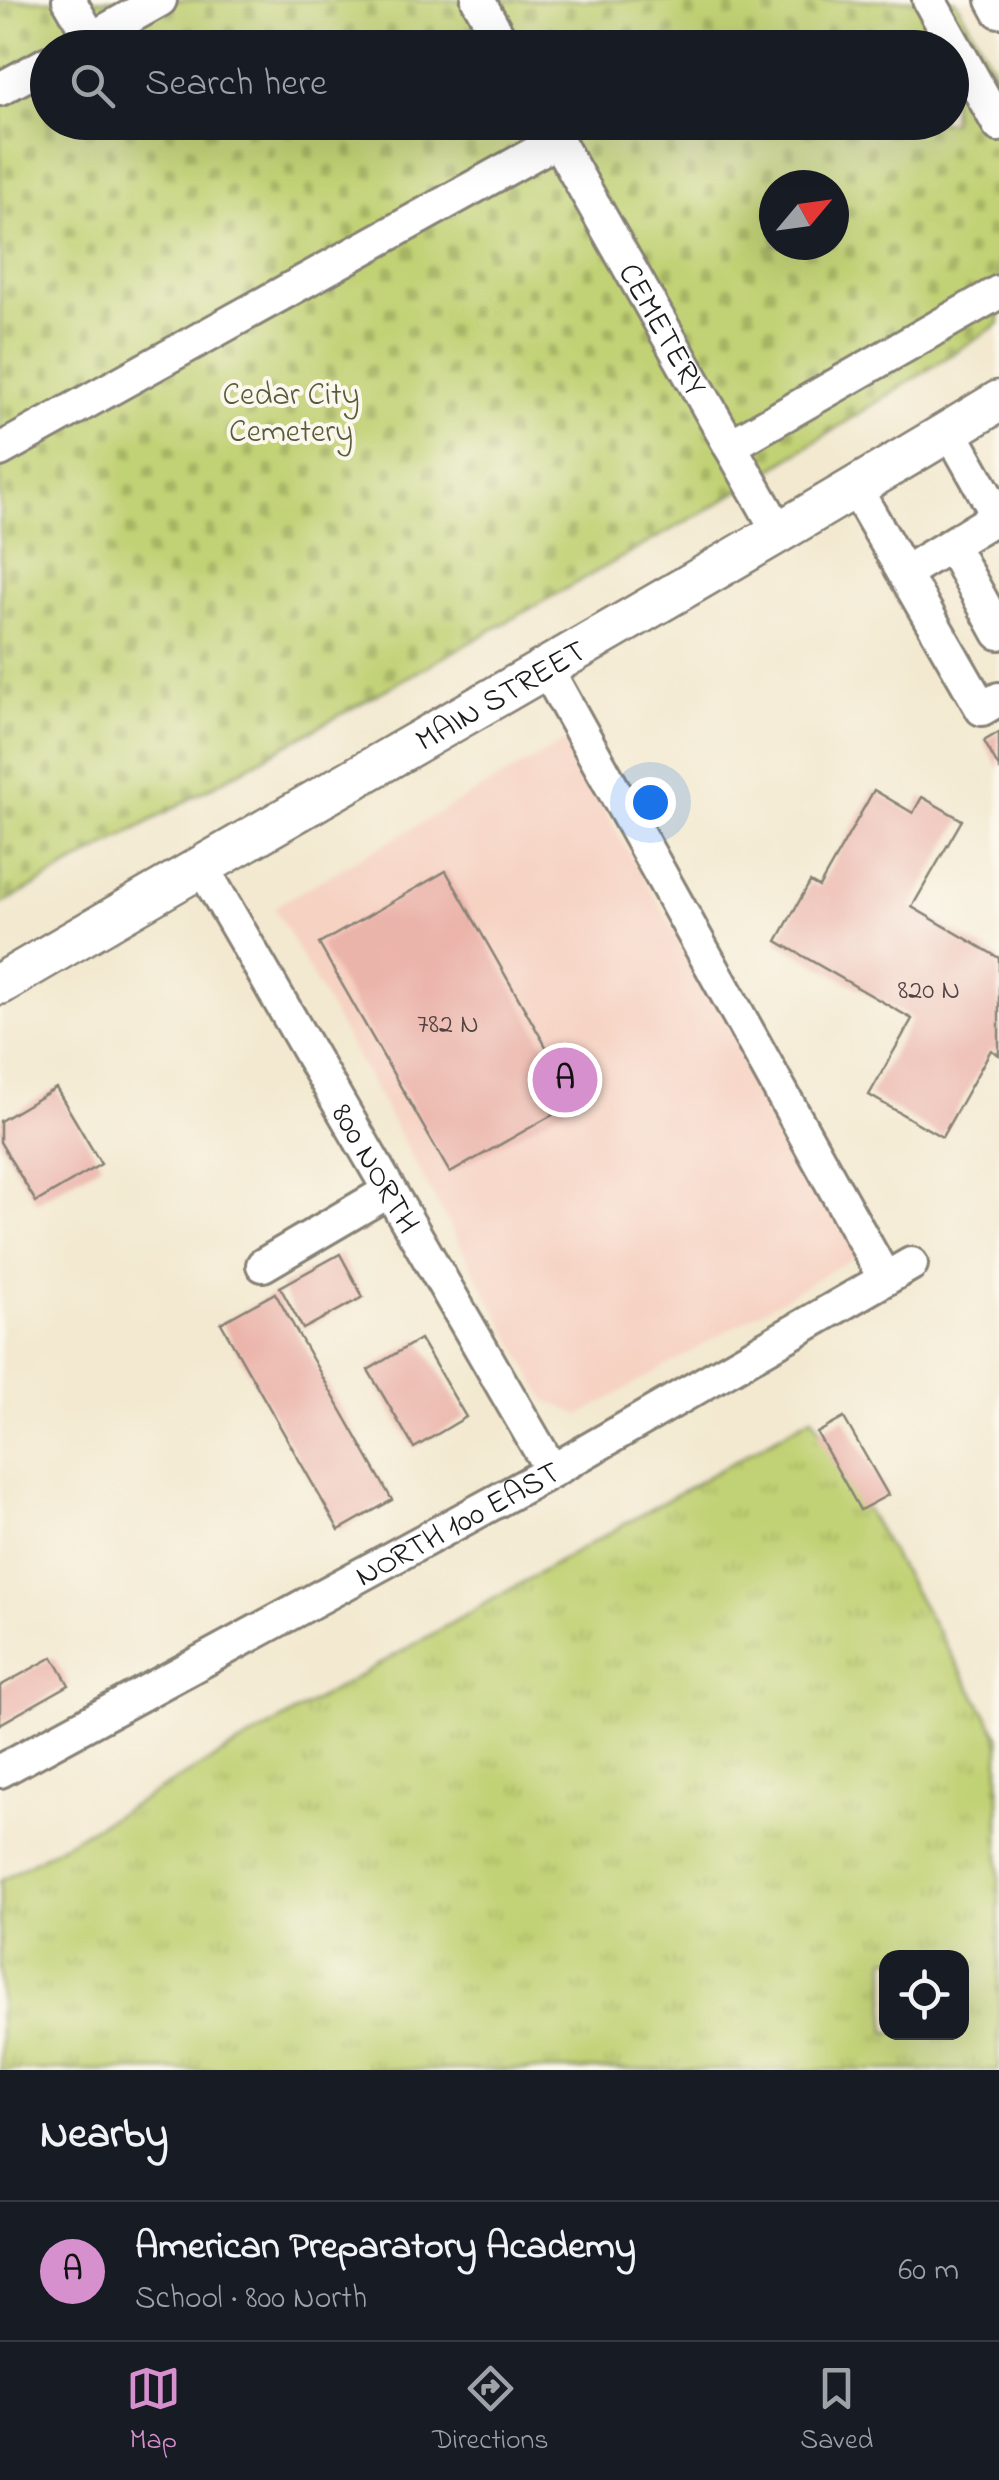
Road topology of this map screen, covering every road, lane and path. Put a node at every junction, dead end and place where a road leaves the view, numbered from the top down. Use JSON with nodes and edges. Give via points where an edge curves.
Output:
{"nodes":[{"id":1,"x":69,"y":0,"type":"edge"},
{"id":2,"x":160,"y":0,"type":"edge"},
{"id":3,"x":478,"y":0,"type":"edge"},
{"id":4,"x":929,"y":0,"type":"edge"},
{"id":5,"x":992,"y":0,"type":"edge"},
{"id":6,"x":999,"y":11,"type":"edge"},
{"id":7,"x":79,"y":30,"type":"edge"},
{"id":8,"x":106,"y":30,"type":"edge"},
{"id":9,"x":494,"y":30,"type":"edge"},
{"id":10,"x":946,"y":30,"type":"edge"},
{"id":11,"x":969,"y":71,"type":"edge"},
{"id":12,"x":30,"y":72,"type":"edge"},
{"id":13,"x":0,"y":89,"type":"edge"},
{"id":14,"x":999,"y":125,"type":"edge"},
{"id":15,"x":538,"y":140,"type":"edge"},
{"id":16,"x":557,"y":140,"type":"edge"},
{"id":17,"x":999,"y":292,"type":"edge"},
{"id":18,"x":999,"y":400,"type":"edge"},
{"id":19,"x":950,"y":430,"type":"junction"},
{"id":20,"x":730,"y":446,"type":"junction"},
{"id":21,"x":0,"y":450,"type":"edge"},
{"id":22,"x":855,"y":488,"type":"junction"},
{"id":23,"x":998,"y":517,"type":"edge"},
{"id":24,"x":780,"y":534,"type":"junction"},
{"id":25,"x":951,"y":545,"type":"junction"},
{"id":26,"x":904,"y":573,"type":"junction"},
{"id":27,"x":999,"y":633,"type":"edge"},
{"id":28,"x":546,"y":668,"type":"junction"},
{"id":29,"x":999,"y":699,"type":"edge"},
{"id":30,"x":201,"y":865,"type":"junction"},
{"id":31,"x":0,"y":984,"type":"edge"},
{"id":32,"x":390,"y":1191,"type":"junction"},
{"id":33,"x":263,"y":1265,"type":"dead end"},
{"id":34,"x":552,"y":1471,"type":"junction"},
{"id":35,"x":0,"y":1771,"type":"edge"}],
"edges":[{"from":1,"to":7,"type":"street"},
{"from":2,"to":8,"type":"street"},
{"from":3,"to":9,"type":"street"},
{"from":4,"to":10,"type":"street"},
{"from":5,"to":6,"type":"street"},
{"from":11,"to":14,"type":"street"},
{"from":12,"to":13,"type":"street"},
{"from":15,"to":21,"type":"street"},
{"from":16,"to":20,"type":"street","name":"CEMETERY"},
{"from":17,"to":20,"type":"street"},
{"from":18,"to":19,"type":"main road","name":"MAIN STREET"},
{"from":19,"to":22,"type":"main road","name":"MAIN STREET"},
{"from":19,"to":23,"type":"street"},
{"from":20,"to":24,"type":"street","name":"CEMETERY"},
{"from":22,"to":24,"type":"main road","name":"MAIN STREET"},
{"from":22,"to":26,"type":"street"},
{"from":23,"to":25,"type":"street"},
{"from":24,"to":28,"type":"main road","name":"MAIN STREET"},
{"from":25,"to":26,"type":"street"},
{"from":25,"to":27,"type":"street"},
{"from":26,"to":29,"type":"street","via":[[982,709]]},
{"from":28,"to":30,"type":"main road","name":"MAIN STREET"},
{"from":28,"to":34,"type":"street","name":"NORTH 100 EAST","via":[[898,1272]]},
{"from":30,"to":31,"type":"main road","name":"MAIN STREET"},
{"from":30,"to":32,"type":"street","name":"800 NORTH"},
{"from":32,"to":33,"type":"street"},
{"from":32,"to":34,"type":"street","name":"800 NORTH"},
{"from":34,"to":35,"type":"street","name":"NORTH 100 EAST"}]}
